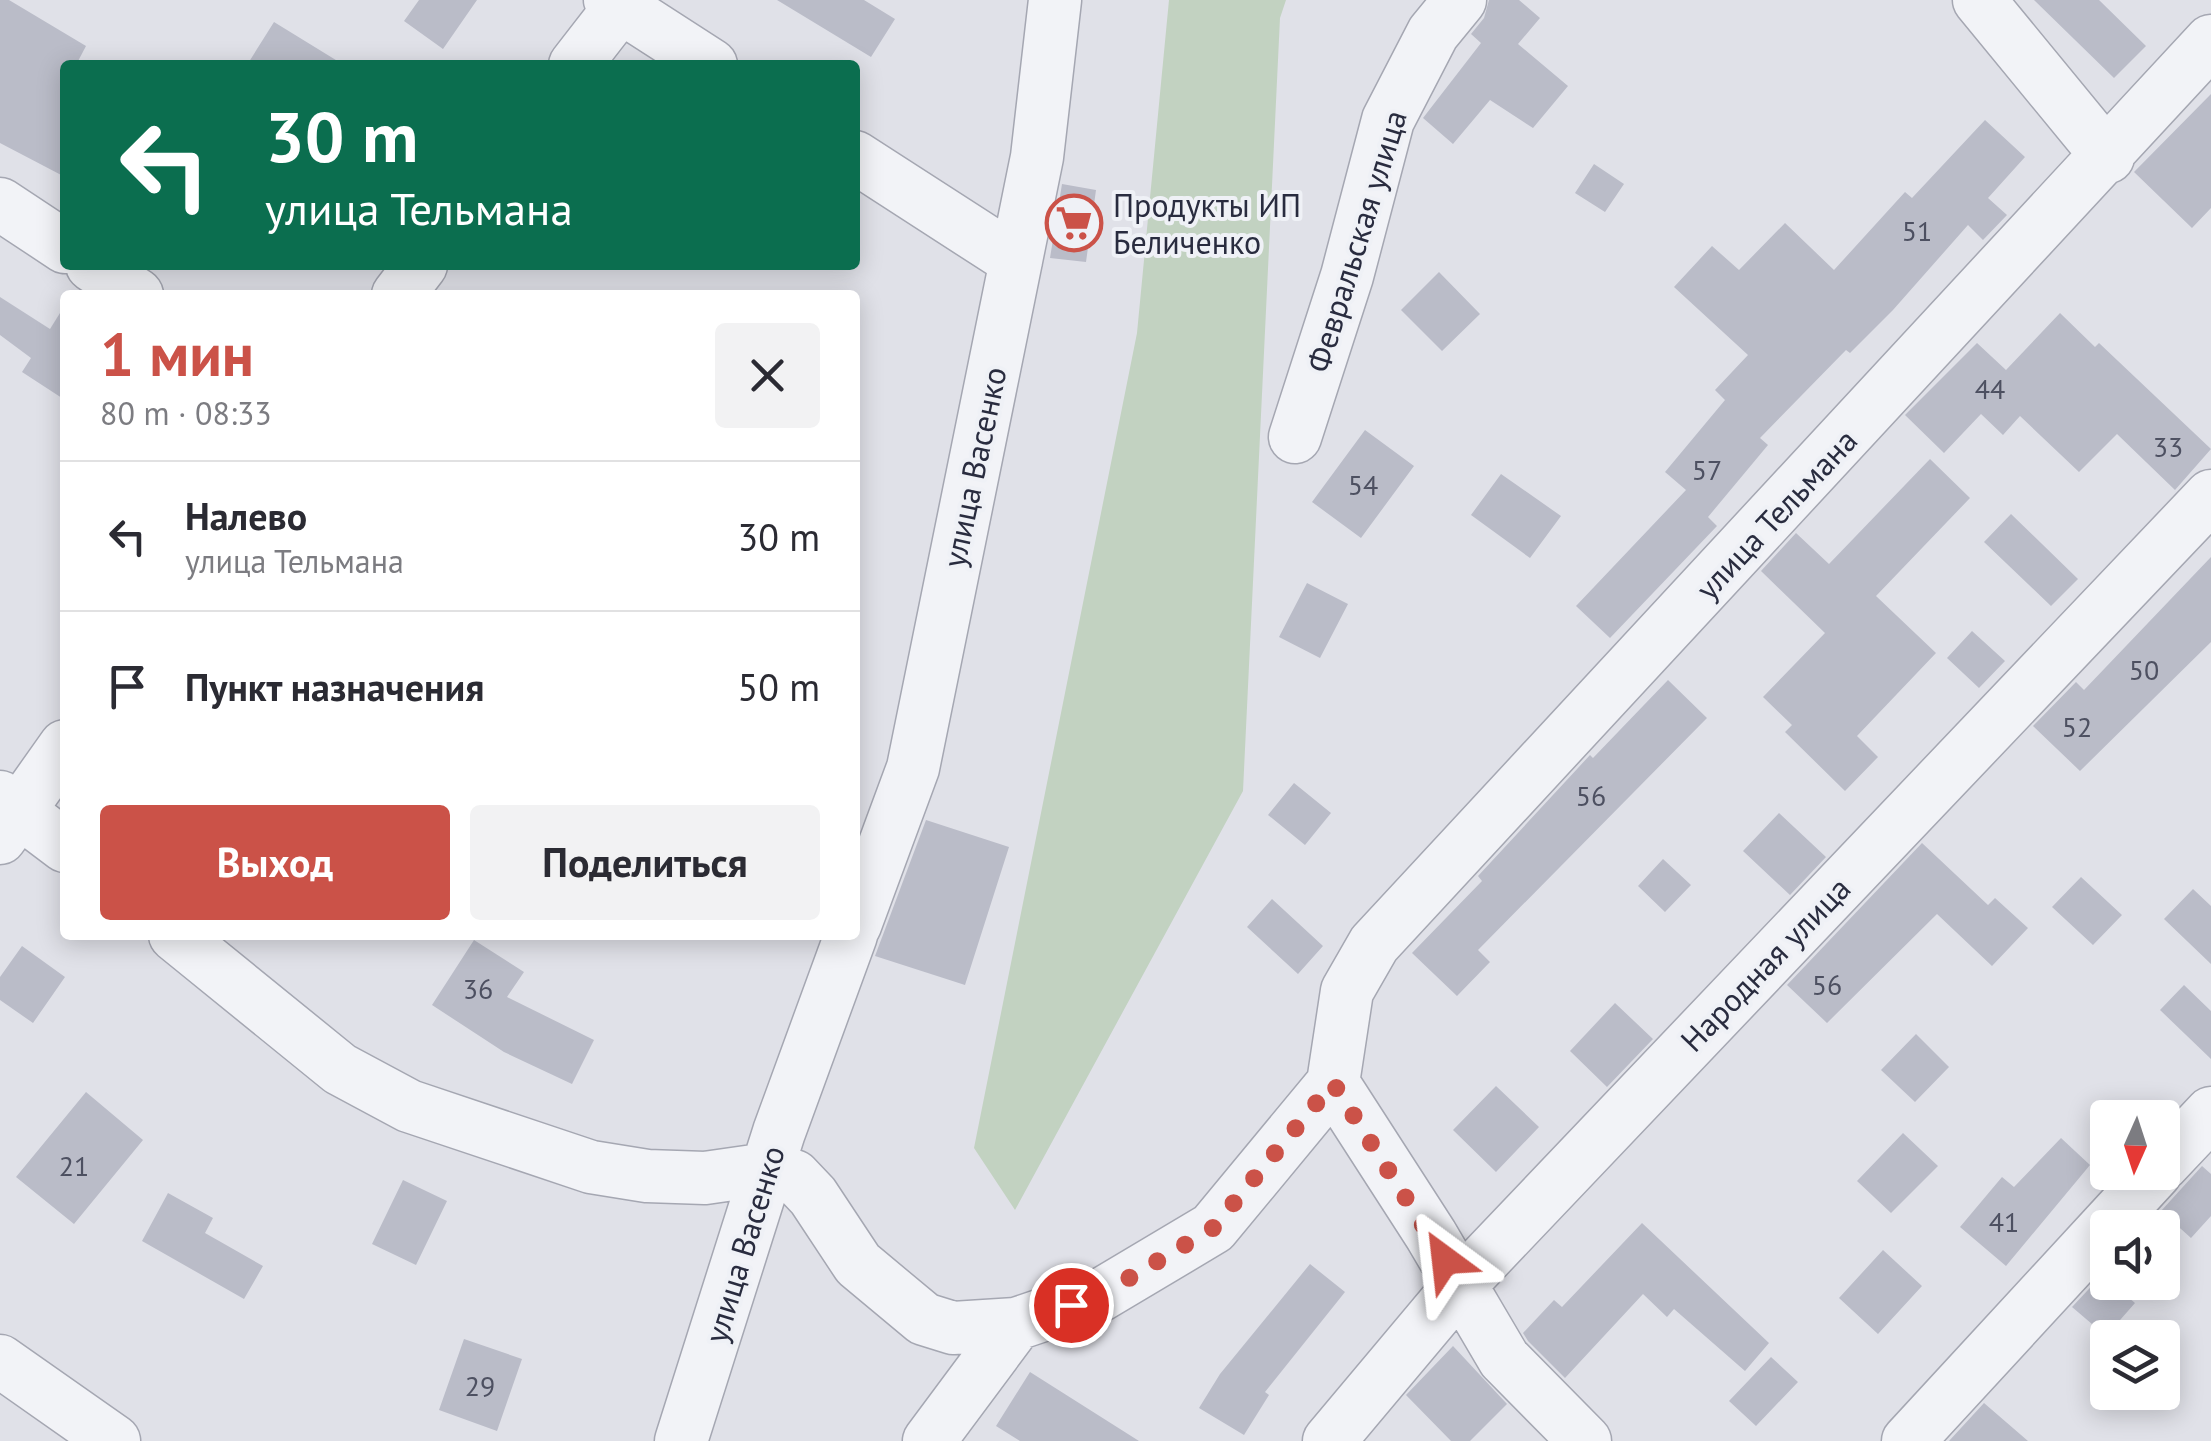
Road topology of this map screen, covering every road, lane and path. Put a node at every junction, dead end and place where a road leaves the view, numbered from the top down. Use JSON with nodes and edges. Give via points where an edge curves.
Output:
{"nodes":[{"id":1,"x":1054,"y":0,"type":"edge"},
{"id":2,"x":1460,"y":0,"type":"edge"},
{"id":3,"x":1980,"y":0,"type":"edge"},
{"id":4,"x":615,"y":3,"type":"edge"},
{"id":5,"x":2211,"y":42,"type":"edge"},
{"id":6,"x":578,"y":60,"type":"edge"},
{"id":7,"x":703,"y":60,"type":"edge"},
{"id":8,"x":2108,"y":156,"type":"junction"},
{"id":9,"x":860,"y":161,"type":"edge"},
{"id":10,"x":0,"y":204,"type":"edge"},
{"id":11,"x":60,"y":244,"type":"edge"},
{"id":12,"x":1016,"y":261,"type":"junction"},
{"id":13,"x":100,"y":270,"type":"edge"},
{"id":14,"x":417,"y":270,"type":"edge"},
{"id":15,"x":130,"y":290,"type":"edge"},
{"id":16,"x":402,"y":290,"type":"edge"},
{"id":17,"x":1295,"y":436,"type":"dead end"},
{"id":18,"x":2211,"y":496,"type":"edge"},
{"id":19,"x":60,"y":752,"type":"edge"},
{"id":20,"x":6,"y":815,"type":"edge"},
{"id":21,"x":60,"y":843,"type":"edge"},
{"id":22,"x":860,"y":911,"type":"edge"},
{"id":23,"x":181,"y":940,"type":"edge"},
{"id":24,"x":849,"y":940,"type":"edge"},
{"id":25,"x":1333,"y":1083,"type":"junction"},
{"id":26,"x":2211,"y":1113,"type":"edge"},
{"id":27,"x":2180,"y":1147,"type":"edge"},
{"id":28,"x":768,"y":1168,"type":"junction"},
{"id":29,"x":2139,"y":1190,"type":"edge"},
{"id":30,"x":1459,"y":1286,"type":"junction"},
{"id":31,"x":1016,"y":1324,"type":"junction"},
{"id":32,"x":0,"y":1361,"type":"edge"},
{"id":33,"x":114,"y":1441,"type":"edge"},
{"id":34,"x":681,"y":1441,"type":"edge"},
{"id":35,"x":929,"y":1441,"type":"edge"},
{"id":36,"x":1330,"y":1441,"type":"edge"},
{"id":37,"x":1585,"y":1441,"type":"edge"},
{"id":38,"x":1908,"y":1441,"type":"edge"}],
"edges":[{"from":1,"to":12,"type":"street","name":"улица Васенко","via":[[1037,157]]},
{"from":2,"to":17,"type":"street","name":"Февральская улица","via":[[1433,33],[1388,120]]},
{"from":3,"to":8,"type":"street"},
{"from":4,"to":6,"type":"street"},
{"from":4,"to":7,"type":"street"},
{"from":5,"to":8,"type":"street","name":"улица Тельмана"},
{"from":8,"to":25,"type":"street","name":"улица Тельмана","via":[[1374,944],[1347,991]]},
{"from":9,"to":12,"type":"street"},
{"from":10,"to":11,"type":"street"},
{"from":12,"to":22,"type":"street","name":"улица Васенко","via":[[913,768]]},
{"from":13,"to":15,"type":"street"},
{"from":14,"to":16,"type":"street"},
{"from":18,"to":30,"type":"street","name":"Народная улица"},
{"from":19,"to":20,"type":"street"},
{"from":20,"to":21,"type":"street"},
{"from":23,"to":28,"type":"street","via":[[340,1069],[410,1106],[591,1167],[705,1178]]},
{"from":24,"to":28,"type":"street","name":"улица Васенко"},
{"from":25,"to":30,"type":"street"},
{"from":25,"to":31,"type":"street","via":[[1213,1228],[1099,1296]]},
{"from":26,"to":27,"type":"street"},
{"from":28,"to":31,"type":"street","via":[[794,1176],[858,1264],[924,1319],[954,1328]]},
{"from":28,"to":34,"type":"street","name":"улица Васенко"},
{"from":29,"to":38,"type":"street"},
{"from":30,"to":36,"type":"street","name":"Народная улица"},
{"from":30,"to":37,"type":"street","via":[[1504,1359]]},
{"from":31,"to":35,"type":"street"},
{"from":32,"to":33,"type":"street"}]}
